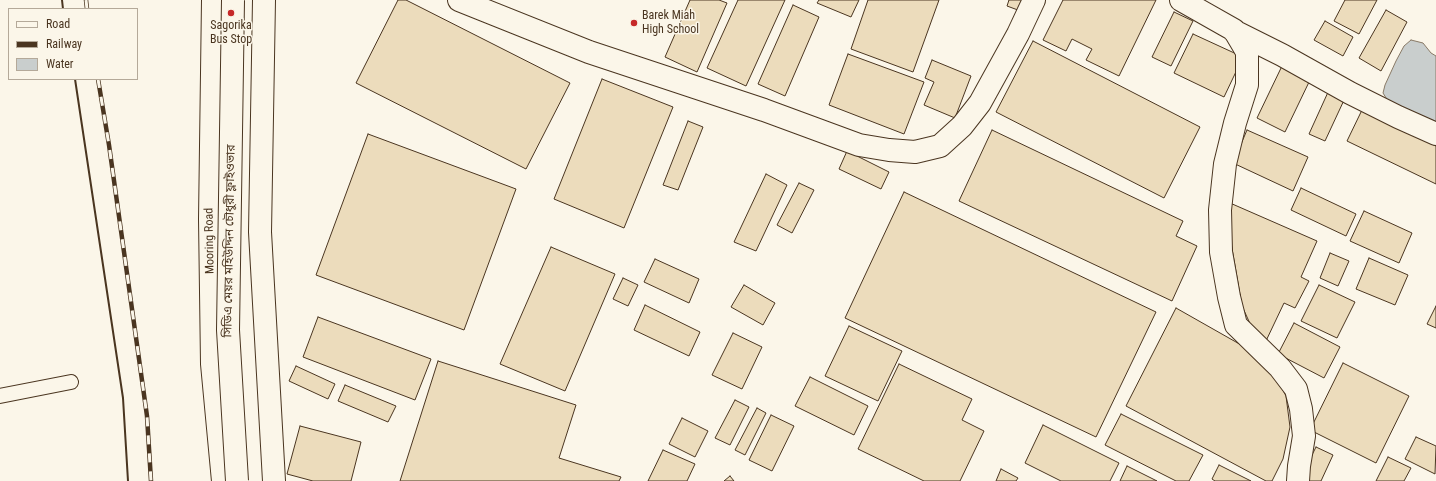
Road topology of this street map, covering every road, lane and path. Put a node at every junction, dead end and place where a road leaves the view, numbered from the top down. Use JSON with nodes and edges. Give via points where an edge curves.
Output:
{"nodes":[{"id":1,"x":213,"y":0,"type":"edge"},
{"id":2,"x":233,"y":0,"type":"edge"},
{"id":3,"x":264,"y":0,"type":"edge"},
{"id":4,"x":459,"y":0,"type":"edge"},
{"id":5,"x":1034,"y":0,"type":"edge"},
{"id":6,"x":1181,"y":0,"type":"edge"},
{"id":7,"x":1234,"y":30,"type":"junction"},
{"id":8,"x":1436,"y":134,"type":"edge"},
{"id":9,"x":71,"y":382,"type":"dead end"},
{"id":10,"x":0,"y":396,"type":"edge"},
{"id":11,"x":231,"y":480,"type":"edge"},
{"id":12,"x":274,"y":481,"type":"edge"},
{"id":13,"x":1298,"y":481,"type":"edge"}],
"edges":[{"from":1,"to":11,"type":"main road","name":"Mooring Road","via":[[210,212],[212,364]]},
{"from":2,"to":11,"type":"main road","name":"সিডিএ মেয়র মহিউদ্দিন চৌধুরী ফ্লাইওভার","bridge":true,"via":[[228,330]]},
{"from":3,"to":12,"type":"main road","via":[[260,232]]},
{"from":4,"to":5,"type":"main road","via":[[589,52],[764,110],[858,145],[915,152],[940,146],[962,126],[980,103]]},
{"from":6,"to":7,"type":"main road"},
{"from":7,"to":8,"type":"main road","via":[[1364,100]]},
{"from":7,"to":13,"type":"main road","via":[[1247,52],[1247,85],[1225,164],[1220,210],[1221,252],[1236,326],[1280,368],[1296,389],[1304,436]]},
{"from":9,"to":10,"type":"lane"}]}
